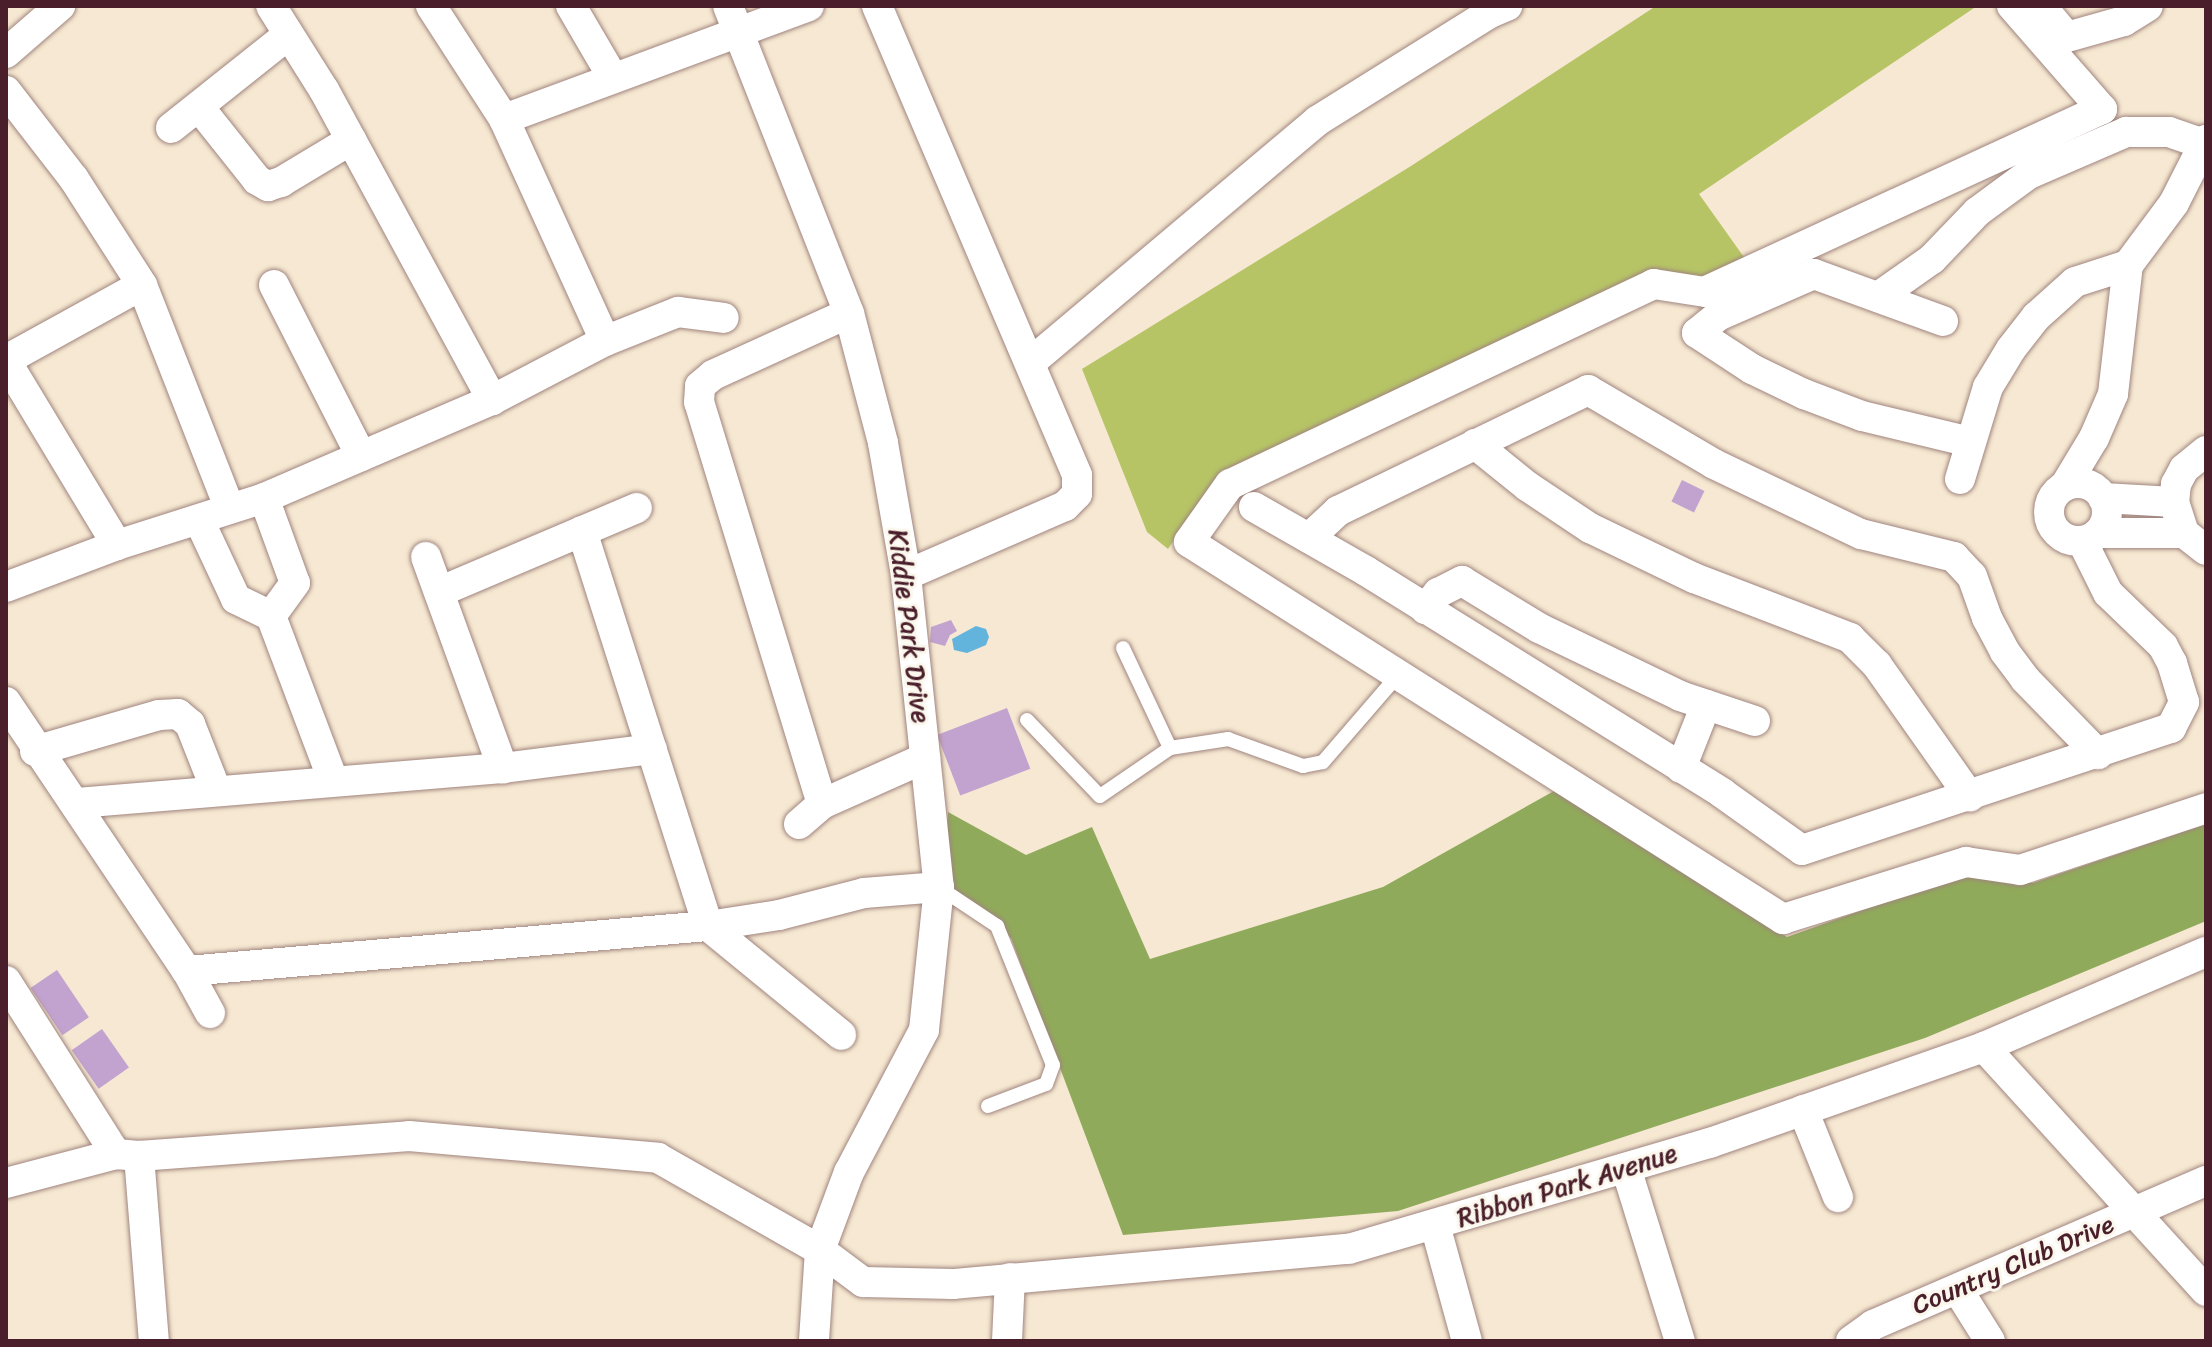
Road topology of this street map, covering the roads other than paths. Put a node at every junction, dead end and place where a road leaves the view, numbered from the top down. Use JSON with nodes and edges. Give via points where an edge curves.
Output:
{"nodes":[{"id":1,"x":60,"y":6,"type":"edge"},
{"id":2,"x":271,"y":6,"type":"edge"},
{"id":3,"x":431,"y":6,"type":"edge"},
{"id":4,"x":571,"y":6,"type":"edge"},
{"id":5,"x":728,"y":6,"type":"edge"},
{"id":6,"x":809,"y":6,"type":"edge"},
{"id":7,"x":877,"y":6,"type":"edge"},
{"id":8,"x":2012,"y":6,"type":"edge"},
{"id":9,"x":2041,"y":6,"type":"edge"},
{"id":10,"x":2148,"y":6,"type":"edge"},
{"id":11,"x":1493,"y":9,"type":"edge"},
{"id":12,"x":739,"y":34,"type":"junction"},
{"id":13,"x":288,"y":35,"type":"junction"},
{"id":14,"x":6,"y":53,"type":"edge"},
{"id":15,"x":613,"y":78,"type":"junction"},
{"id":16,"x":6,"y":91,"type":"edge"},
{"id":17,"x":199,"y":107,"type":"junction"},
{"id":18,"x":504,"y":119,"type":"junction"},
{"id":19,"x":171,"y":128,"type":"dead end"},
{"id":20,"x":351,"y":140,"type":"junction"},
{"id":21,"x":2204,"y":142,"type":"edge"},
{"id":22,"x":2128,"y":265,"type":"junction"},
{"id":23,"x":142,"y":285,"type":"junction"},
{"id":24,"x":274,"y":285,"type":"dead end"},
{"id":25,"x":1878,"y":297,"type":"junction"},
{"id":26,"x":849,"y":313,"type":"junction"},
{"id":27,"x":724,"y":318,"type":"dead end"},
{"id":28,"x":1943,"y":321,"type":"dead end"},
{"id":29,"x":605,"y":341,"type":"junction"},
{"id":30,"x":6,"y":360,"type":"edge"},
{"id":31,"x":1031,"y":362,"type":"junction"},
{"id":32,"x":492,"y":400,"type":"junction"},
{"id":33,"x":1970,"y":442,"type":"junction"},
{"id":34,"x":1475,"y":444,"type":"junction"},
{"id":35,"x":2206,"y":451,"type":"edge"},
{"id":36,"x":361,"y":456,"type":"junction"},
{"id":37,"x":1960,"y":479,"type":"dead end"},
{"id":38,"x":2065,"y":486,"type":"junction"},
{"id":39,"x":264,"y":498,"type":"junction"},
{"id":40,"x":2103,"y":498,"type":"junction"},
{"id":41,"x":2174,"y":502,"type":"junction"},
{"id":42,"x":229,"y":507,"type":"junction"},
{"id":43,"x":1254,"y":507,"type":"dead end"},
{"id":44,"x":637,"y":508,"type":"dead end"},
{"id":45,"x":199,"y":520,"type":"junction"},
{"id":46,"x":582,"y":531,"type":"junction"},
{"id":47,"x":2090,"y":537,"type":"junction"},
{"id":48,"x":1309,"y":538,"type":"junction"},
{"id":49,"x":2195,"y":542,"type":"edge"},
{"id":50,"x":117,"y":545,"type":"junction"},
{"id":51,"x":426,"y":557,"type":"dead end"},
{"id":52,"x":906,"y":575,"type":"junction"},
{"id":53,"x":6,"y":587,"type":"edge"},
{"id":54,"x":439,"y":592,"type":"junction"},
{"id":55,"x":1425,"y":609,"type":"junction"},
{"id":56,"x":271,"y":616,"type":"junction"},
{"id":57,"x":1123,"y":648,"type":"dead end"},
{"id":58,"x":1398,"y":675,"type":"junction"},
{"id":59,"x":6,"y":702,"type":"edge"},
{"id":60,"x":1706,"y":705,"type":"junction"},
{"id":61,"x":1027,"y":720,"type":"dead end"},
{"id":62,"x":1755,"y":721,"type":"dead end"},
{"id":63,"x":1170,"y":748,"type":"junction"},
{"id":64,"x":652,"y":749,"type":"junction"},
{"id":65,"x":35,"y":751,"type":"junction"},
{"id":66,"x":2098,"y":754,"type":"junction"},
{"id":67,"x":925,"y":758,"type":"junction"},
{"id":68,"x":503,"y":768,"type":"junction"},
{"id":69,"x":1681,"y":768,"type":"junction"},
{"id":70,"x":333,"y":780,"type":"junction"},
{"id":71,"x":216,"y":790,"type":"junction"},
{"id":72,"x":1970,"y":797,"type":"junction"},
{"id":73,"x":77,"y":803,"type":"junction"},
{"id":74,"x":822,"y":804,"type":"junction"},
{"id":75,"x":2206,"y":808,"type":"edge"},
{"id":76,"x":799,"y":824,"type":"dead end"},
{"id":77,"x":939,"y":887,"type":"junction"},
{"id":78,"x":708,"y":926,"type":"junction"},
{"id":79,"x":2206,"y":952,"type":"edge"},
{"id":80,"x":187,"y":971,"type":"junction"},
{"id":81,"x":6,"y":981,"type":"edge"},
{"id":82,"x":15,"y":1011,"type":"edge"},
{"id":83,"x":210,"y":1013,"type":"dead end"},
{"id":84,"x":841,"y":1035,"type":"dead end"},
{"id":85,"x":1984,"y":1047,"type":"junction"},
{"id":86,"x":988,"y":1106,"type":"dead end"},
{"id":87,"x":1803,"y":1110,"type":"junction"},
{"id":88,"x":128,"y":1155,"type":"junction"},
{"id":89,"x":1626,"y":1168,"type":"junction"},
{"id":90,"x":2206,"y":1181,"type":"edge"},
{"id":91,"x":6,"y":1183,"type":"edge"},
{"id":92,"x":1838,"y":1197,"type":"dead end"},
{"id":93,"x":2134,"y":1212,"type":"junction"},
{"id":94,"x":1435,"y":1225,"type":"junction"},
{"id":95,"x":820,"y":1250,"type":"junction"},
{"id":96,"x":1010,"y":1278,"type":"junction"},
{"id":97,"x":1958,"y":1290,"type":"junction"},
{"id":98,"x":2206,"y":1291,"type":"edge"},
{"id":99,"x":154,"y":1341,"type":"edge"},
{"id":100,"x":814,"y":1341,"type":"edge"},
{"id":101,"x":1007,"y":1341,"type":"edge"},
{"id":102,"x":1467,"y":1341,"type":"edge"},
{"id":103,"x":1680,"y":1341,"type":"edge"},
{"id":104,"x":1851,"y":1341,"type":"edge"},
{"id":105,"x":1990,"y":1341,"type":"edge"}],
"edges":[{"from":1,"to":14,"type":"street"},
{"from":2,"to":13,"type":"street"},
{"from":3,"to":18,"type":"street"},
{"from":4,"to":15,"type":"street"},
{"from":5,"to":12,"type":"street","name":"Kiddie Park Drive"},
{"from":6,"to":12,"type":"street"},
{"from":7,"to":31,"type":"street"},
{"from":8,"to":58,"type":"street","via":[[2102,109],[1705,292],[1654,284],[1230,484],[1189,542]]},
{"from":9,"to":10,"type":"street","via":[[2067,37],[2124,21]]},
{"from":11,"to":31,"type":"street","via":[[1317,121]]},
{"from":12,"to":15,"type":"street"},
{"from":12,"to":26,"type":"street","name":"Kiddie Park Drive"},
{"from":13,"to":17,"type":"street"},
{"from":13,"to":20,"type":"street"},
{"from":15,"to":18,"type":"street"},
{"from":16,"to":23,"type":"street","via":[[74,179]]},
{"from":17,"to":19,"type":"street"},
{"from":17,"to":20,"type":"street","via":[[257,180],[268,186]]},
{"from":18,"to":29,"type":"street"},
{"from":20,"to":32,"type":"street"},
{"from":21,"to":22,"type":"street","via":[[2174,203]]},
{"from":21,"to":25,"type":"street","via":[[2169,132],[2126,132],[2029,174],[1977,212],[1932,259]]},
{"from":22,"to":33,"type":"street","via":[[2075,282],[2036,317],[1988,387]]},
{"from":22,"to":38,"type":"street","via":[[2113,394]]},
{"from":23,"to":30,"type":"street"},
{"from":23,"to":42,"type":"street"},
{"from":24,"to":36,"type":"street"},
{"from":25,"to":28,"type":"street"},
{"from":25,"to":33,"type":"street","via":[[1814,274],[1718,316],[1697,333],[1752,369],[1804,394],[1862,416]]},
{"from":26,"to":52,"type":"street","name":"Kiddie Park Drive","via":[[883,443]]},
{"from":26,"to":74,"type":"street","via":[[713,375],[700,386],[699,402]]},
{"from":27,"to":29,"type":"street","via":[[678,312]]},
{"from":29,"to":32,"type":"street"},
{"from":30,"to":50,"type":"street"},
{"from":31,"to":52,"type":"street","via":[[1077,475],[1077,494],[1065,506]]},
{"from":32,"to":36,"type":"street"},
{"from":33,"to":37,"type":"street"},
{"from":34,"to":48,"type":"street","via":[[1338,511]]},
{"from":34,"to":66,"type":"street","via":[[1588,390],[1714,464],[1861,534],[1954,557],[1972,576],[2005,652]]},
{"from":34,"to":72,"type":"street","via":[[1590,528],[1694,578],[1850,638],[1877,665]]},
{"from":35,"to":41,"type":"street","via":[[2184,469]]},
{"from":36,"to":39,"type":"street"},
{"from":38,"to":40,"type":"street","via":[[2087,484]]},
{"from":38,"to":47,"type":"street","via":[[2052,498],[2051,525],[2064,538]]},
{"from":39,"to":42,"type":"street"},
{"from":39,"to":56,"type":"street","via":[[295,583]]},
{"from":40,"to":41,"type":"street"},
{"from":40,"to":47,"type":"street","via":[[2107,517]]},
{"from":41,"to":49,"type":"street"},
{"from":42,"to":45,"type":"street"},
{"from":43,"to":48,"type":"street"},
{"from":44,"to":46,"type":"street"},
{"from":45,"to":50,"type":"street"},
{"from":45,"to":56,"type":"street","via":[[236,599]]},
{"from":46,"to":54,"type":"street"},
{"from":46,"to":64,"type":"street"},
{"from":47,"to":49,"type":"street"},
{"from":47,"to":66,"type":"street","via":[[2108,593],[2163,646],[2184,702],[2171,728]]},
{"from":48,"to":55,"type":"street"},
{"from":50,"to":53,"type":"street"},
{"from":51,"to":54,"type":"street"},
{"from":52,"to":67,"type":"street","name":"Kiddie Park Drive"},
{"from":54,"to":68,"type":"street"},
{"from":55,"to":60,"type":"street","via":[[1438,593],[1462,581],[1539,628]]},
{"from":55,"to":69,"type":"street"},
{"from":56,"to":70,"type":"street"},
{"from":57,"to":63,"type":"lane"},
{"from":58,"to":63,"type":"lane","via":[[1323,762],[1303,766],[1228,739]]},
{"from":58,"to":75,"type":"street","via":[[1783,919],[1966,862],[2020,870]]},
{"from":59,"to":65,"type":"street"},
{"from":60,"to":62,"type":"street"},
{"from":60,"to":69,"type":"street"},
{"from":61,"to":63,"type":"lane","via":[[1100,796]]},
{"from":64,"to":68,"type":"street"},
{"from":64,"to":78,"type":"street"},
{"from":65,"to":71,"type":"street","via":[[178,714],[190,724]]},
{"from":65,"to":73,"type":"street"},
{"from":66,"to":72,"type":"street"},
{"from":67,"to":74,"type":"street"},
{"from":67,"to":77,"type":"street","name":"Kiddie Park Drive"},
{"from":68,"to":70,"type":"street"},
{"from":69,"to":72,"type":"street","via":[[1802,850]]},
{"from":70,"to":71,"type":"street"},
{"from":71,"to":73,"type":"street"},
{"from":73,"to":80,"type":"street"},
{"from":74,"to":76,"type":"street"},
{"from":77,"to":78,"type":"street","via":[[864,893]]},
{"from":77,"to":86,"type":"lane","via":[[997,926],[1053,1065],[1046,1084]]},
{"from":77,"to":95,"type":"street","name":"Kiddie Park Drive","via":[[924,1030],[849,1172]]},
{"from":78,"to":80,"type":"street"},
{"from":78,"to":84,"type":"street"},
{"from":79,"to":85,"type":"street","name":"Ribbon Park Avenue"},
{"from":80,"to":83,"type":"street"},
{"from":81,"to":82,"type":"street"},
{"from":82,"to":88,"type":"street"},
{"from":85,"to":87,"type":"street","name":"Ribbon Park Avenue"},
{"from":85,"to":93,"type":"street"},
{"from":87,"to":89,"type":"street","name":"Ribbon Park Avenue"},
{"from":87,"to":92,"type":"street"},
{"from":88,"to":91,"type":"street","name":"Ribbon Park Avenue"},
{"from":88,"to":95,"type":"street","name":"Ribbon Park Avenue","via":[[409,1136],[658,1158]]},
{"from":88,"to":99,"type":"street"},
{"from":89,"to":94,"type":"street","name":"Ribbon Park Avenue"},
{"from":89,"to":103,"type":"street"},
{"from":90,"to":93,"type":"street","name":"Country Club Drive"},
{"from":93,"to":97,"type":"street","name":"Country Club Drive"},
{"from":93,"to":98,"type":"street"},
{"from":94,"to":96,"type":"street","name":"Ribbon Park Avenue","via":[[1349,1249]]},
{"from":94,"to":102,"type":"street"},
{"from":95,"to":96,"type":"street","name":"Ribbon Park Avenue","via":[[863,1282],[953,1284]]},
{"from":95,"to":100,"type":"street","name":"Kiddie Park Drive"},
{"from":96,"to":101,"type":"street"},
{"from":97,"to":104,"type":"street","name":"Country Club Drive","via":[[1873,1325]]},
{"from":97,"to":105,"type":"street"}]}
